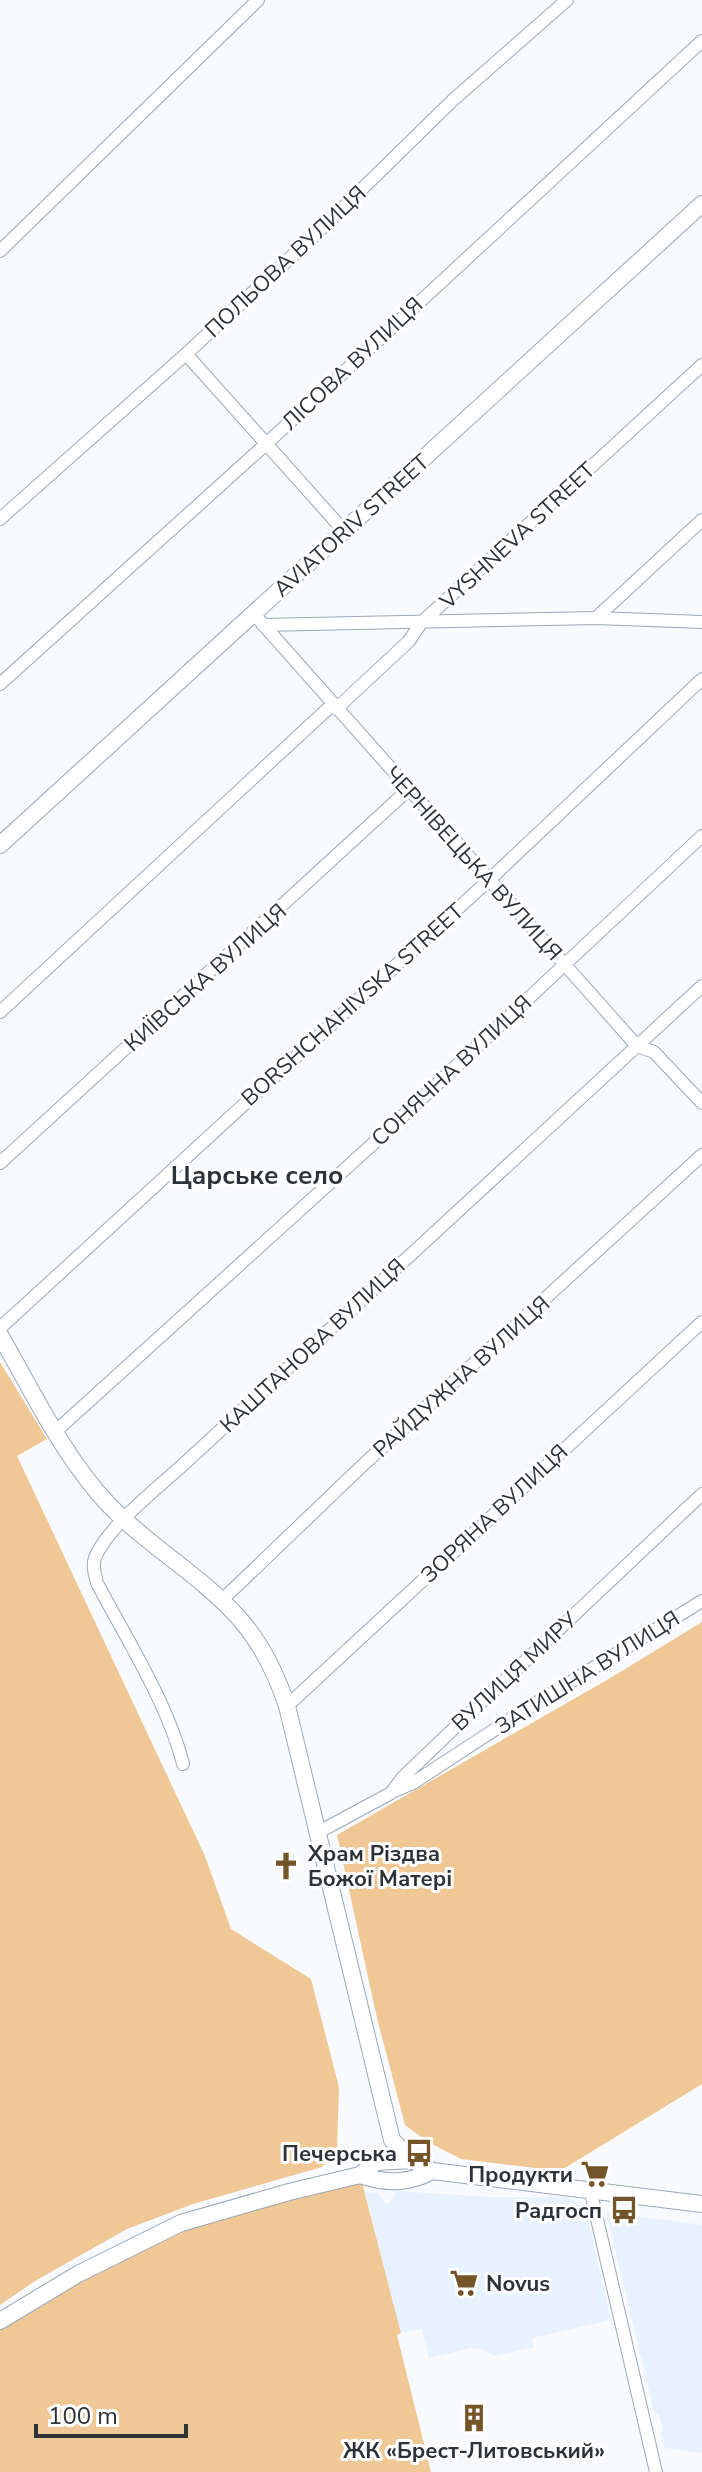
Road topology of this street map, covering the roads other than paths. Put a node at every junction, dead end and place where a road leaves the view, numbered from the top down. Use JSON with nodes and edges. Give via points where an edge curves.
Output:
{"nodes":[{"id":1,"x":258,"y":0,"type":"edge"},
{"id":2,"x":567,"y":0,"type":"edge"},
{"id":3,"x":702,"y":41,"type":"edge"},
{"id":4,"x":702,"y":204,"type":"edge"},
{"id":5,"x":0,"y":251,"type":"edge"},
{"id":6,"x":186,"y":354,"type":"junction"},
{"id":7,"x":702,"y":365,"type":"edge"},
{"id":8,"x":266,"y":444,"type":"junction"},
{"id":9,"x":0,"y":519,"type":"edge"},
{"id":10,"x":702,"y":520,"type":"edge"},
{"id":11,"x":345,"y":532,"type":"junction"},
{"id":12,"x":596,"y":618,"type":"junction"},
{"id":13,"x":258,"y":619,"type":"junction"},
{"id":14,"x":702,"y":622,"type":"edge"},
{"id":15,"x":421,"y":623,"type":"junction"},
{"id":16,"x":702,"y":679,"type":"edge"},
{"id":17,"x":0,"y":684,"type":"edge"},
{"id":18,"x":334,"y":707,"type":"junction"},
{"id":19,"x":408,"y":790,"type":"junction"},
{"id":20,"x":702,"y":836,"type":"edge"},
{"id":21,"x":0,"y":845,"type":"edge"},
{"id":22,"x":489,"y":880,"type":"junction"},
{"id":23,"x":565,"y":964,"type":"junction"},
{"id":24,"x":702,"y":986,"type":"edge"},
{"id":25,"x":0,"y":1012,"type":"edge"},
{"id":26,"x":637,"y":1046,"type":"junction"},
{"id":27,"x":702,"y":1103,"type":"edge"},
{"id":28,"x":702,"y":1155,"type":"edge"},
{"id":29,"x":0,"y":1163,"type":"edge"},
{"id":30,"x":702,"y":1322,"type":"edge"},
{"id":31,"x":0,"y":1328,"type":"edge"},
{"id":32,"x":0,"y":1335,"type":"edge"},
{"id":33,"x":56,"y":1431,"type":"junction"},
{"id":34,"x":702,"y":1494,"type":"edge"},
{"id":35,"x":124,"y":1520,"type":"junction"},
{"id":36,"x":222,"y":1600,"type":"junction"},
{"id":37,"x":702,"y":1601,"type":"edge"},
{"id":38,"x":287,"y":1706,"type":"junction"},
{"id":39,"x":183,"y":1764,"type":"dead end"},
{"id":40,"x":391,"y":1793,"type":"junction"},
{"id":41,"x":317,"y":1833,"type":"junction"},
{"id":42,"x":392,"y":2140,"type":"junction"},
{"id":43,"x":412,"y":2160,"type":"junction"},
{"id":44,"x":378,"y":2162,"type":"junction"},
{"id":45,"x":432,"y":2171,"type":"junction"},
{"id":46,"x":360,"y":2175,"type":"junction"},
{"id":47,"x":415,"y":2180,"type":"junction"},
{"id":48,"x":378,"y":2182,"type":"junction"},
{"id":49,"x":590,"y":2189,"type":"junction"},
{"id":50,"x":702,"y":2204,"type":"edge"},
{"id":51,"x":0,"y":2321,"type":"edge"},
{"id":52,"x":656,"y":2472,"type":"edge"}],
"edges":[{"from":1,"to":5,"type":"street"},
{"from":2,"to":6,"type":"street","name":"ПОЛЬОВА ВУЛИЦЯ","via":[[453,100]]},
{"from":3,"to":8,"type":"street","name":"ЛІСОВА ВУЛИЦЯ"},
{"from":4,"to":11,"type":"main road","name":"AVIATORIV STREET"},
{"from":6,"to":8,"type":"street"},
{"from":6,"to":9,"type":"street","name":"ПОЛЬОВА ВУЛИЦЯ"},
{"from":7,"to":15,"type":"street","name":"VYSHNEVA STREET"},
{"from":8,"to":11,"type":"street"},
{"from":8,"to":17,"type":"street","name":"ЛІСОВА ВУЛИЦЯ"},
{"from":10,"to":12,"type":"street"},
{"from":11,"to":13,"type":"main road","name":"AVIATORIV STREET"},
{"from":12,"to":14,"type":"street"},
{"from":12,"to":15,"type":"street"},
{"from":13,"to":15,"type":"street"},
{"from":13,"to":18,"type":"street","name":"ЧЕРНІВЕЦЬКА ВУЛИЦЯ"},
{"from":13,"to":21,"type":"main road","name":"AVIATORIV STREET"},
{"from":15,"to":18,"type":"street","name":"VYSHNEVA STREET","via":[[409,641]]},
{"from":16,"to":22,"type":"street","name":"BORSHCHAHIVSKA STREET"},
{"from":18,"to":19,"type":"street","name":"ЧЕРНІВЕЦЬКА ВУЛИЦЯ"},
{"from":18,"to":25,"type":"street","name":"VYSHNEVA STREET"},
{"from":19,"to":22,"type":"street","name":"ЧЕРНІВЕЦЬКА ВУЛИЦЯ"},
{"from":19,"to":29,"type":"street","name":"КИЇВСЬКА ВУЛИЦЯ"},
{"from":20,"to":23,"type":"street","name":"СОНЯЧНА ВУЛИЦЯ"},
{"from":22,"to":23,"type":"street","name":"ЧЕРНІВЕЦЬКА ВУЛИЦЯ"},
{"from":22,"to":31,"type":"street","name":"BORSHCHAHIVSKA STREET"},
{"from":23,"to":26,"type":"street","name":"ЧЕРНІВЕЦЬКА ВУЛИЦЯ"},
{"from":23,"to":33,"type":"street","name":"СОНЯЧНА ВУЛИЦЯ"},
{"from":24,"to":26,"type":"street","name":"КАШТАНОВА ВУЛИЦЯ"},
{"from":26,"to":27,"type":"street","name":"ЧЕРНІВЕЦЬКА ВУЛИЦЯ","via":[[654,1052]]},
{"from":26,"to":35,"type":"street","name":"КАШТАНОВА ВУЛИЦЯ"},
{"from":28,"to":36,"type":"street","name":"РАЙДУЖНА ВУЛИЦЯ"},
{"from":30,"to":38,"type":"street","name":"ЗОРЯНА ВУЛИЦЯ"},
{"from":32,"to":33,"type":"main road"},
{"from":33,"to":35,"type":"main road","via":[[86,1477]]},
{"from":34,"to":40,"type":"street","name":"ВУЛИЦЯ МИРУ"},
{"from":35,"to":36,"type":"main road"},
{"from":35,"to":39,"type":"street","name":"КАШТАНОВА ВУЛИЦЯ","via":[[95,1559],[94,1571]]},
{"from":36,"to":38,"type":"main road","via":[[266,1656]]},
{"from":37,"to":40,"type":"street","name":"ЗАТИШНА ВУЛИЦЯ"},
{"from":38,"to":41,"type":"main road"},
{"from":40,"to":41,"type":"street","name":"ВУЛИЦЯ МИРУ"},
{"from":41,"to":42,"type":"main road"},
{"from":42,"to":43,"type":"main road"},
{"from":42,"to":44,"type":"main road"},
{"from":43,"to":44,"type":"main road"},
{"from":43,"to":45,"type":"main road"},
{"from":43,"to":47,"type":"main road","via":[[418,2167]]},
{"from":44,"to":46,"type":"main road"},
{"from":44,"to":48,"type":"main road","via":[[372,2168]]},
{"from":45,"to":47,"type":"main road"},
{"from":45,"to":49,"type":"main road"},
{"from":46,"to":48,"type":"main road"},
{"from":46,"to":51,"type":"main road","via":[[181,2223],[78,2274]]},
{"from":47,"to":48,"type":"main road"},
{"from":49,"to":50,"type":"main road"},
{"from":49,"to":52,"type":"street"}]}
